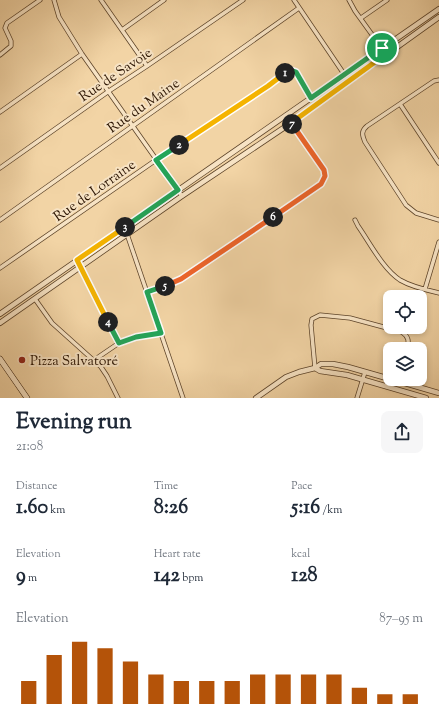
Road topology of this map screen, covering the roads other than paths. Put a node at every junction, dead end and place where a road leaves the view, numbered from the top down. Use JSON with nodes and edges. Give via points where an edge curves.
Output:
{"nodes":[{"id":1,"x":40,"y":0,"type":"edge"},
{"id":2,"x":54,"y":0,"type":"edge"},
{"id":3,"x":100,"y":0,"type":"edge"},
{"id":4,"x":164,"y":0,"type":"edge"},
{"id":5,"x":294,"y":0,"type":"edge"},
{"id":6,"x":349,"y":0,"type":"edge"},
{"id":7,"x":386,"y":0,"type":"edge"},
{"id":8,"x":240,"y":1,"type":"edge"},
{"id":9,"x":299,"y":8,"type":"junction"},
{"id":10,"x":439,"y":9,"type":"edge"},
{"id":11,"x":439,"y":17,"type":"edge"},
{"id":12,"x":361,"y":18,"type":"junction"},
{"id":13,"x":122,"y":30,"type":"junction"},
{"id":14,"x":382,"y":48,"type":"junction"},
{"id":15,"x":82,"y":54,"type":"junction"},
{"id":16,"x":386,"y":54,"type":"junction"},
{"id":17,"x":0,"y":55,"type":"edge"},
{"id":18,"x":147,"y":66,"type":"junction"},
{"id":19,"x":344,"y":74,"type":"junction"},
{"id":20,"x":439,"y":80,"type":"edge"},
{"id":21,"x":109,"y":91,"type":"junction"},
{"id":22,"x":311,"y":98,"type":"junction"},
{"id":23,"x":400,"y":104,"type":"junction"},
{"id":24,"x":0,"y":112,"type":"edge"},
{"id":25,"x":286,"y":115,"type":"junction"},
{"id":26,"x":291,"y":123,"type":"junction"},
{"id":27,"x":133,"y":126,"type":"junction"},
{"id":28,"x":156,"y":160,"type":"junction"},
{"id":29,"x":439,"y":163,"type":"edge"},
{"id":30,"x":0,"y":168,"type":"edge"},
{"id":31,"x":178,"y":190,"type":"junction"},
{"id":32,"x":182,"y":196,"type":"junction"},
{"id":33,"x":0,"y":220,"type":"edge"},
{"id":34,"x":355,"y":220,"type":"dead end"},
{"id":35,"x":439,"y":220,"type":"edge"},
{"id":36,"x":127,"y":234,"type":"junction"},
{"id":37,"x":439,"y":242,"type":"edge"},
{"id":38,"x":77,"y":260,"type":"junction"},
{"id":39,"x":80,"y":267,"type":"junction"},
{"id":40,"x":0,"y":268,"type":"edge"},
{"id":41,"x":425,"y":289,"type":"junction"},
{"id":42,"x":147,"y":292,"type":"junction"},
{"id":43,"x":439,"y":293,"type":"edge"},
{"id":44,"x":35,"y":299,"type":"junction"},
{"id":45,"x":0,"y":314,"type":"edge"},
{"id":46,"x":0,"y":323,"type":"edge"},
{"id":47,"x":161,"y":333,"type":"junction"},
{"id":48,"x":409,"y":342,"type":"edge"},
{"id":49,"x":119,"y":343,"type":"junction"},
{"id":50,"x":0,"y":359,"type":"edge"},
{"id":51,"x":94,"y":360,"type":"junction"},
{"id":52,"x":315,"y":368,"type":"junction"},
{"id":53,"x":365,"y":372,"type":"junction"},
{"id":54,"x":383,"y":377,"type":"edge"},
{"id":55,"x":363,"y":380,"type":"junction"},
{"id":56,"x":396,"y":386,"type":"edge"},
{"id":57,"x":417,"y":386,"type":"edge"},
{"id":58,"x":395,"y":389,"type":"junction"},
{"id":59,"x":439,"y":393,"type":"edge"},
{"id":60,"x":27,"y":398,"type":"edge"},
{"id":61,"x":118,"y":398,"type":"edge"},
{"id":62,"x":183,"y":398,"type":"edge"},
{"id":63,"x":256,"y":398,"type":"edge"},
{"id":64,"x":357,"y":398,"type":"edge"},
{"id":65,"x":426,"y":398,"type":"edge"}],
"edges":[{"from":1,"to":17,"type":"street","via":[[7,22],[5,28],[11,46]]},
{"from":2,"to":15,"type":"street","via":[[59,17]]},
{"from":3,"to":13,"type":"street"},
{"from":4,"to":13,"type":"street"},
{"from":5,"to":9,"type":"street"},
{"from":6,"to":12,"type":"street"},
{"from":7,"to":12,"type":"street"},
{"from":8,"to":18,"type":"street","name":"Rue de Savoie"},
{"from":9,"to":19,"type":"street"},
{"from":9,"to":27,"type":"street","name":"Rue du Maine"},
{"from":10,"to":14,"type":"street"},
{"from":11,"to":16,"type":"street"},
{"from":12,"to":14,"type":"street"},
{"from":13,"to":18,"type":"street"},
{"from":14,"to":16,"type":"street"},
{"from":14,"to":19,"type":"street"},
{"from":15,"to":21,"type":"street"},
{"from":15,"to":24,"type":"street"},
{"from":16,"to":26,"type":"street"},
{"from":18,"to":21,"type":"street","name":"Rue de Savoie"},
{"from":19,"to":22,"type":"street"},
{"from":20,"to":23,"type":"street"},
{"from":21,"to":27,"type":"street"},
{"from":21,"to":30,"type":"street","name":"Rue de Savoie"},
{"from":22,"to":25,"type":"street"},
{"from":22,"to":28,"type":"street","name":"Rue de Lorraine","via":[[296,72],[290,70]]},
{"from":23,"to":29,"type":"street"},
{"from":23,"to":35,"type":"street","via":[[363,129],[362,137],[410,209]]},
{"from":25,"to":26,"type":"street"},
{"from":25,"to":31,"type":"street"},
{"from":26,"to":32,"type":"street"},
{"from":26,"to":42,"type":"street","via":[[324,170],[325,176],[321,184],[181,279]]},
{"from":27,"to":28,"type":"street"},
{"from":27,"to":33,"type":"street","name":"Rue du Maine"},
{"from":28,"to":31,"type":"street"},
{"from":28,"to":40,"type":"street","name":"Rue de Lorraine"},
{"from":31,"to":32,"type":"street"},
{"from":31,"to":38,"type":"street"},
{"from":32,"to":36,"type":"street"},
{"from":34,"to":41,"type":"street","via":[[394,275],[408,284]]},
{"from":36,"to":39,"type":"street"},
{"from":36,"to":42,"type":"street"},
{"from":37,"to":41,"type":"street"},
{"from":38,"to":39,"type":"street"},
{"from":38,"to":45,"type":"street"},
{"from":39,"to":44,"type":"street"},
{"from":39,"to":49,"type":"street"},
{"from":41,"to":43,"type":"street"},
{"from":42,"to":47,"type":"street"},
{"from":44,"to":46,"type":"street"},
{"from":44,"to":51,"type":"street","via":[[52,323]]},
{"from":47,"to":49,"type":"street"},
{"from":47,"to":62,"type":"street"},
{"from":48,"to":52,"type":"street","via":[[402,332],[350,318],[320,315],[312,319],[311,325]]},
{"from":49,"to":51,"type":"street"},
{"from":50,"to":60,"type":"main road"},
{"from":51,"to":61,"type":"street","via":[[107,376]]},
{"from":52,"to":53,"type":"street","via":[[321,364],[333,364]]},
{"from":52,"to":55,"type":"street"},
{"from":52,"to":63,"type":"street","via":[[286,377]]},
{"from":53,"to":54,"type":"street"},
{"from":53,"to":55,"type":"street"},
{"from":55,"to":58,"type":"street"},
{"from":55,"to":64,"type":"street"},
{"from":56,"to":58,"type":"street"},
{"from":57,"to":59,"type":"street"},
{"from":58,"to":65,"type":"street"}]}
